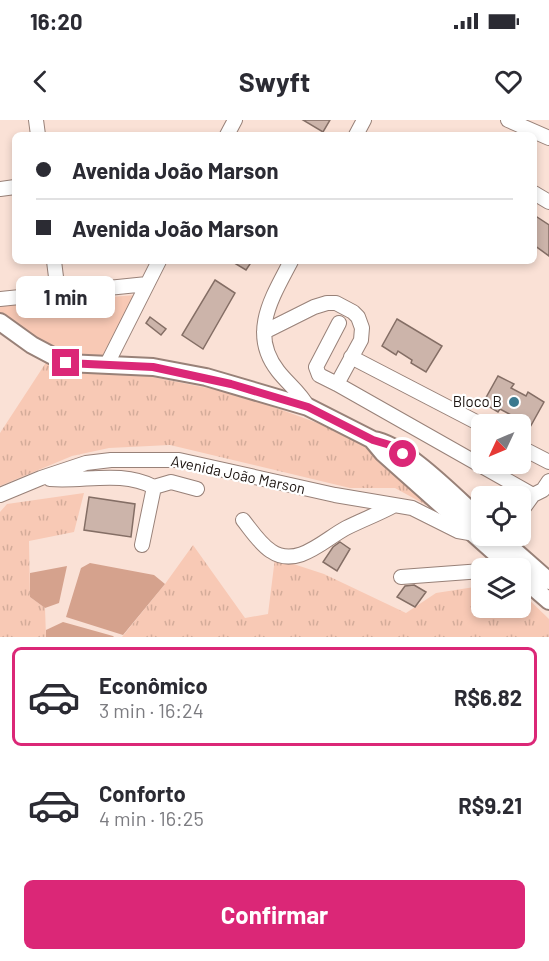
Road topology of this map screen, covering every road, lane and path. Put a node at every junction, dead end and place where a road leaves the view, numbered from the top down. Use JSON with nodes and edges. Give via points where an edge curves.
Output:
{"nodes":[{"id":1,"x":508,"y":120,"type":"edge"},
{"id":2,"x":535,"y":132,"type":"edge"},
{"id":3,"x":54,"y":264,"type":"edge"},
{"id":4,"x":157,"y":264,"type":"edge"},
{"id":5,"x":290,"y":264,"type":"edge"},
{"id":6,"x":147,"y":284,"type":"junction"},
{"id":7,"x":58,"y":293,"type":"junction"},
{"id":8,"x":0,"y":299,"type":"edge"},
{"id":9,"x":0,"y":322,"type":"edge"},
{"id":10,"x":339,"y":323,"type":"dead end"},
{"id":11,"x":264,"y":332,"type":"junction"},
{"id":12,"x":351,"y":357,"type":"junction"},
{"id":13,"x":107,"y":364,"type":"junction"},
{"id":14,"x":337,"y":384,"type":"junction"},
{"id":15,"x":308,"y":407,"type":"junction"},
{"id":16,"x":471,"y":420,"type":"edge"},
{"id":17,"x":531,"y":453,"type":"edge"},
{"id":18,"x":549,"y":462,"type":"edge"},
{"id":19,"x":42,"y":478,"type":"junction"},
{"id":20,"x":549,"y":481,"type":"edge"},
{"id":21,"x":154,"y":487,"type":"junction"},
{"id":22,"x":197,"y":489,"type":"dead end"},
{"id":23,"x":0,"y":495,"type":"edge"},
{"id":24,"x":533,"y":495,"type":"junction"},
{"id":25,"x":531,"y":498,"type":"edge"},
{"id":26,"x":393,"y":506,"type":"junction"},
{"id":27,"x":243,"y":520,"type":"dead end"},
{"id":28,"x":471,"y":522,"type":"edge"},
{"id":29,"x":471,"y":528,"type":"edge"},
{"id":30,"x":142,"y":545,"type":"dead end"},
{"id":31,"x":494,"y":546,"type":"edge"},
{"id":32,"x":509,"y":546,"type":"edge"},
{"id":33,"x":504,"y":558,"type":"edge"},
{"id":34,"x":471,"y":572,"type":"edge"},
{"id":35,"x":401,"y":578,"type":"dead end"},
{"id":36,"x":549,"y":581,"type":"edge"},
{"id":37,"x":531,"y":585,"type":"edge"},
{"id":38,"x":549,"y":601,"type":"edge"}],
"edges":[{"from":1,"to":2,"type":"street"},
{"from":3,"to":7,"type":"street"},
{"from":4,"to":6,"type":"street"},
{"from":5,"to":11,"type":"street","via":[[266,313]]},
{"from":6,"to":7,"type":"street"},
{"from":6,"to":13,"type":"street"},
{"from":7,"to":8,"type":"street"},
{"from":9,"to":13,"type":"main road","name":"Avenida João Marson","via":[[60,361]]},
{"from":10,"to":14,"type":"street","via":[[316,369],[321,377]]},
{"from":11,"to":12,"type":"street","via":[[314,307],[336,303],[361,321],[361,340]]},
{"from":11,"to":15,"type":"street","via":[[274,366],[302,395]]},
{"from":12,"to":14,"type":"street"},
{"from":12,"to":16,"type":"street"},
{"from":13,"to":15,"type":"main road","name":"Avenida João Marson","via":[[196,375]]},
{"from":14,"to":24,"type":"street"},
{"from":15,"to":28,"type":"main road","name":"Avenida João Marson","via":[[373,440],[383,453]]},
{"from":17,"to":18,"type":"street"},
{"from":19,"to":21,"type":"street","via":[[129,478]]},
{"from":19,"to":23,"type":"street","name":"Avenida João Marson"},
{"from":19,"to":26,"type":"street","name":"Avenida João Marson","via":[[111,460],[179,460]]},
{"from":20,"to":24,"type":"street"},
{"from":21,"to":22,"type":"street","via":[[171,482]]},
{"from":21,"to":30,"type":"street"},
{"from":24,"to":25,"type":"street"},
{"from":26,"to":27,"type":"street","via":[[295,556],[270,551]]},
{"from":26,"to":29,"type":"street","name":"Avenida João Marson","via":[[412,508],[458,531]]},
{"from":31,"to":33,"type":"main road","name":"Avenida João Marson"},
{"from":32,"to":36,"type":"main road"},
{"from":34,"to":35,"type":"street"},
{"from":37,"to":38,"type":"main road"}]}
